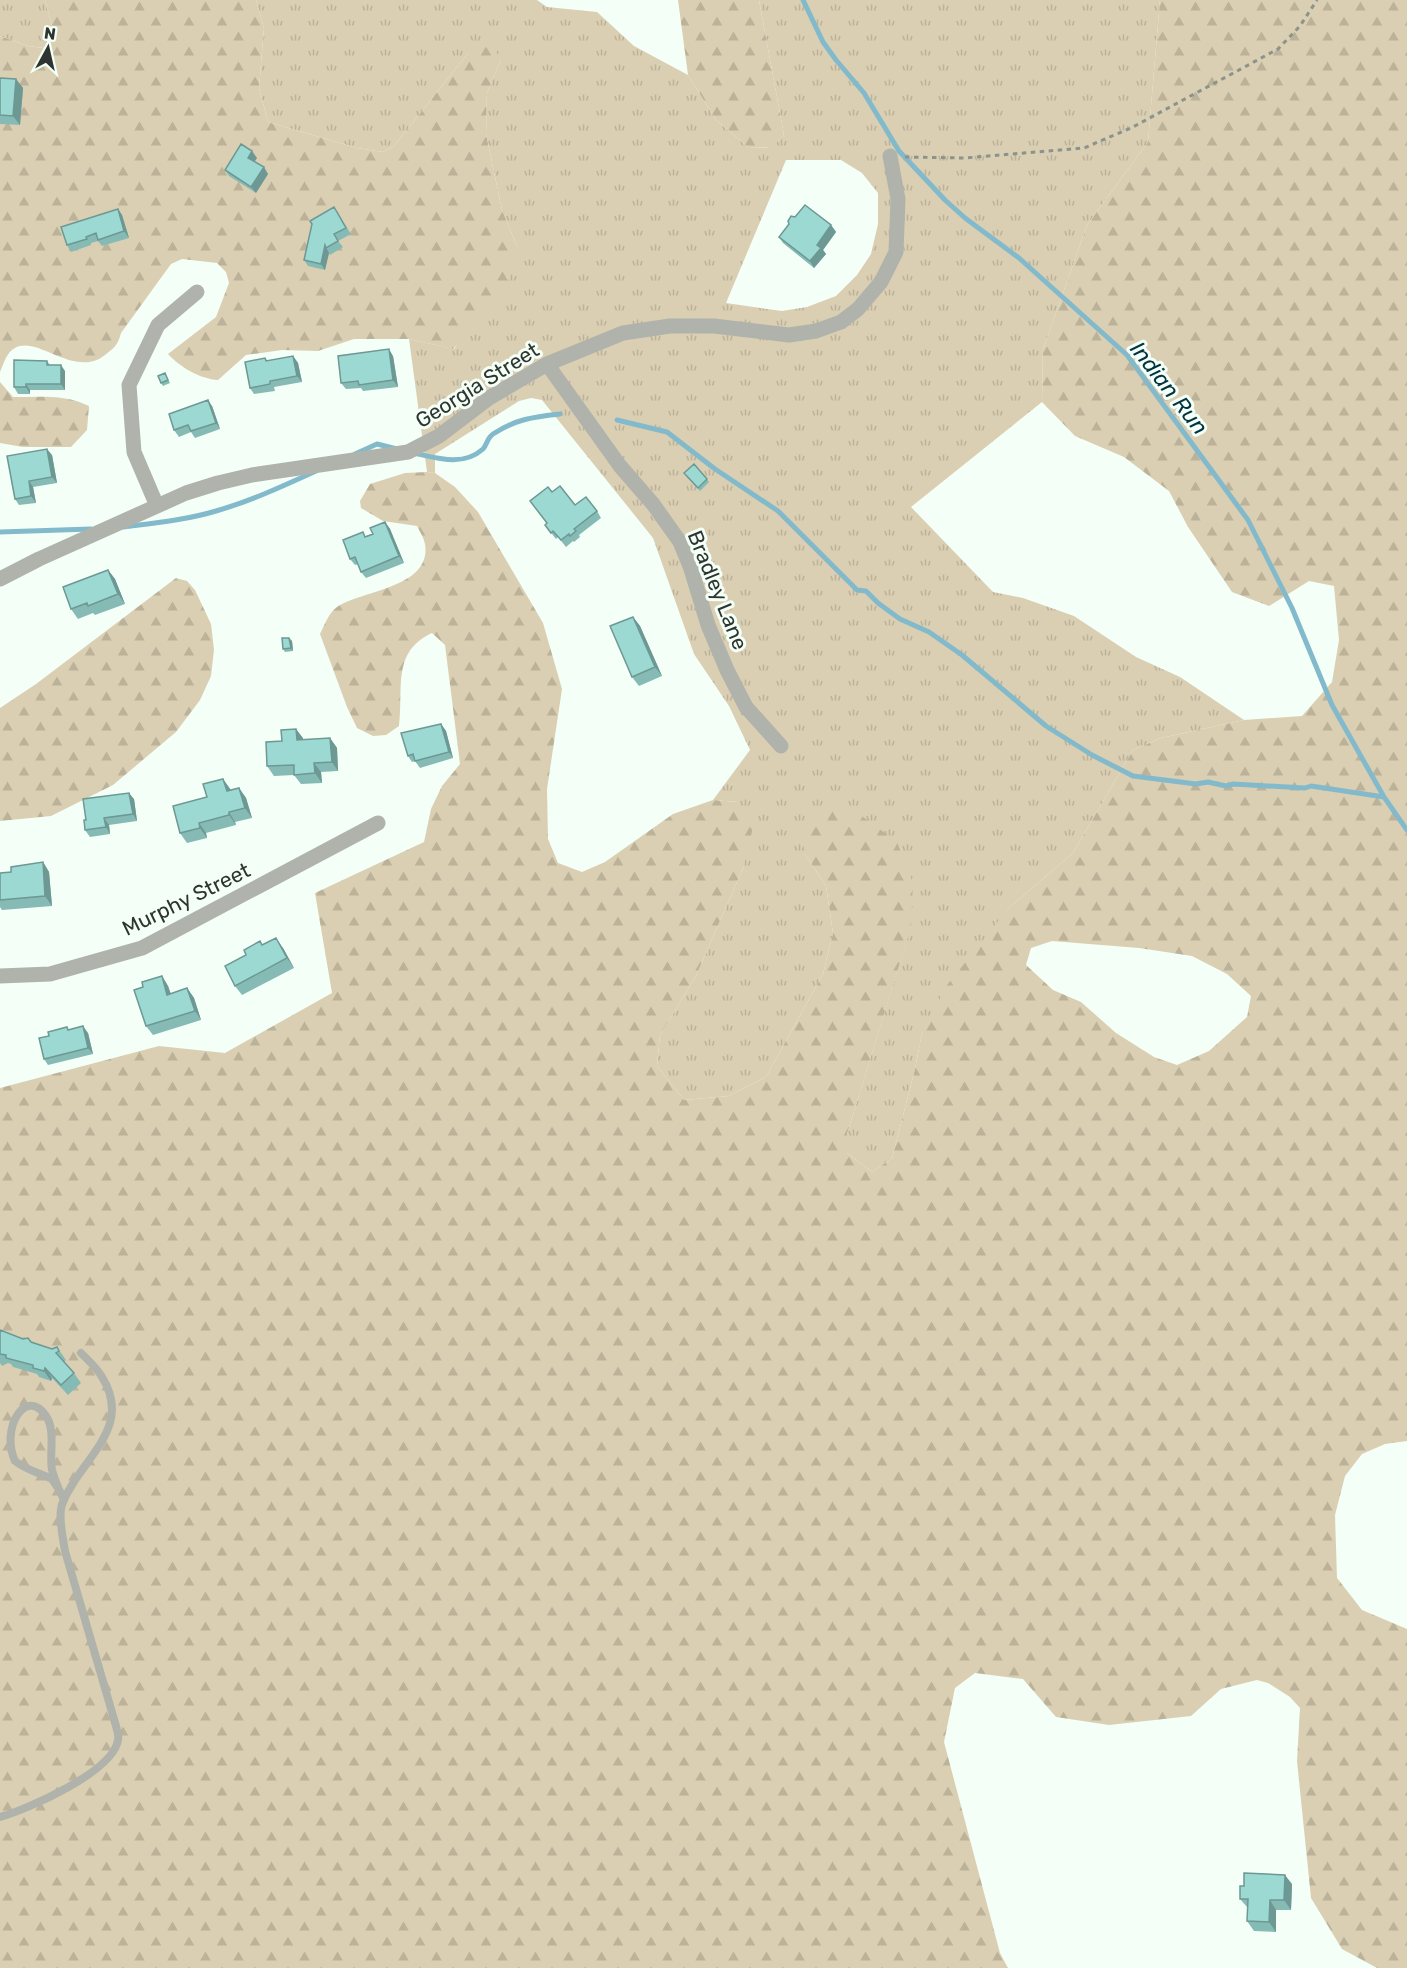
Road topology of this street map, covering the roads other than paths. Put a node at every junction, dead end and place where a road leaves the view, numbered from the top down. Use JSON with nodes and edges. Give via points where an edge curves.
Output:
{"nodes":[{"id":1,"x":890,"y":156,"type":"road end"},
{"id":2,"x":197,"y":292,"type":"dead end"},
{"id":3,"x":547,"y":364,"type":"junction"},
{"id":4,"x":157,"y":506,"type":"junction"},
{"id":5,"x":0,"y":579,"type":"edge"},
{"id":6,"x":781,"y":746,"type":"dead end"},
{"id":7,"x":378,"y":823,"type":"dead end"},
{"id":8,"x":0,"y":976,"type":"edge"},
{"id":9,"x":81,"y":1353,"type":"dead end"},
{"id":10,"x":8,"y":1414,"type":"dead end"},
{"id":11,"x":2,"y":1442,"type":"dead end"},
{"id":12,"x":58,"y":1488,"type":"junction"},
{"id":13,"x":64,"y":1500,"type":"junction"},
{"id":14,"x":0,"y":1817,"type":"edge"}],
"edges":[{"from":1,"to":3,"type":"street","name":"Georgia Street","via":[[898,199],[896,252],[881,282],[841,322],[789,335],[714,326],[670,326],[623,333]]},
{"from":2,"to":4,"type":"street","via":[[158,326],[129,385],[135,452]]},
{"from":3,"to":4,"type":"street","name":"Georgia Street","via":[[489,398],[439,436],[408,452],[252,475],[186,493]]},
{"from":3,"to":6,"type":"street","name":"Bradley Lane","via":[[680,543],[727,670],[746,707]]},
{"from":4,"to":5,"type":"street","name":"Georgia Street"},
{"from":7,"to":8,"type":"street","name":"Murphy Street","via":[[142,948],[50,974]]},
{"from":9,"to":13,"type":"lane","via":[[102,1376],[113,1401],[113,1415],[108,1430]]},
{"from":10,"to":12,"type":"lane","via":[[30,1406],[47,1418]]},
{"from":11,"to":12,"type":"lane","via":[[17,1463],[52,1479]]},
{"from":12,"to":13,"type":"lane"},
{"from":13,"to":14,"type":"lane","via":[[61,1508],[65,1551],[118,1740],[102,1764],[86,1776]]}]}
